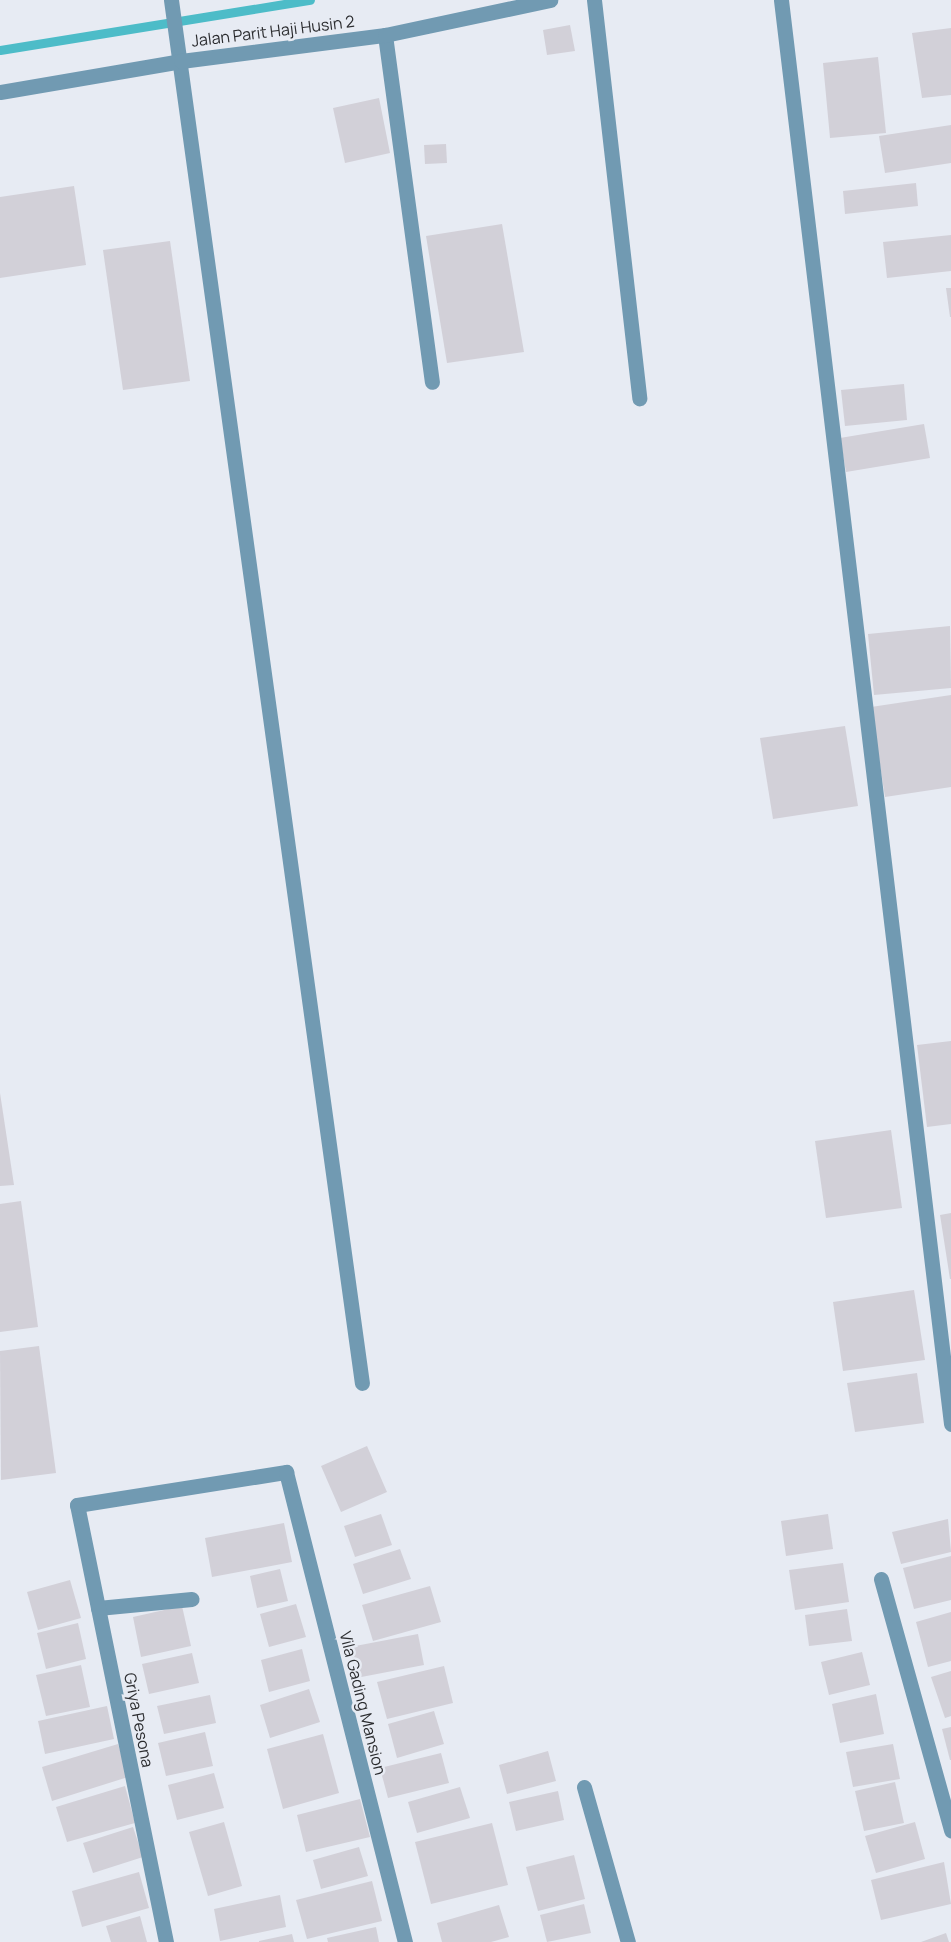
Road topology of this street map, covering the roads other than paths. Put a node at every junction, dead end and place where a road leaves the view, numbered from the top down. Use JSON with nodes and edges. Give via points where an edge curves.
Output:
{"nodes":[{"id":1,"x":171,"y":0,"type":"edge"},
{"id":2,"x":550,"y":0,"type":"edge"},
{"id":3,"x":594,"y":0,"type":"edge"},
{"id":4,"x":781,"y":0,"type":"edge"},
{"id":5,"x":385,"y":34,"type":"junction"},
{"id":6,"x":181,"y":61,"type":"junction"},
{"id":7,"x":0,"y":92,"type":"edge"},
{"id":8,"x":432,"y":382,"type":"dead end"},
{"id":9,"x":639,"y":398,"type":"dead end"},
{"id":10,"x":362,"y":1383,"type":"dead end"},
{"id":11,"x":951,"y":1424,"type":"edge"},
{"id":12,"x":286,"y":1472,"type":"joint"},
{"id":13,"x":881,"y":1579,"type":"dead end"},
{"id":14,"x":192,"y":1599,"type":"dead end"},
{"id":15,"x":98,"y":1608,"type":"junction"},
{"id":16,"x":584,"y":1787,"type":"dead end"},
{"id":17,"x":951,"y":1830,"type":"edge"},
{"id":18,"x":166,"y":1942,"type":"edge"},
{"id":19,"x":405,"y":1942,"type":"edge"},
{"id":20,"x":628,"y":1942,"type":"edge"}],
"edges":[{"from":1,"to":6,"type":"street"},
{"from":2,"to":5,"type":"street","name":"Jalan Parit Haji Husin 2"},
{"from":3,"to":9,"type":"street"},
{"from":4,"to":11,"type":"street"},
{"from":5,"to":6,"type":"street","name":"Jalan Parit Haji Husin 2"},
{"from":5,"to":8,"type":"street"},
{"from":6,"to":7,"type":"street","name":"Jalan Parit Haji Husin 2"},
{"from":6,"to":10,"type":"street"},
{"from":12,"to":15,"type":"street","name":"Griya Pesona","via":[[77,1505]]},
{"from":12,"to":19,"type":"street","name":"Vila Gading Mansion"},
{"from":13,"to":17,"type":"street"},
{"from":14,"to":15,"type":"street"},
{"from":15,"to":18,"type":"street","name":"Griya Pesona"},
{"from":16,"to":20,"type":"street"}]}
